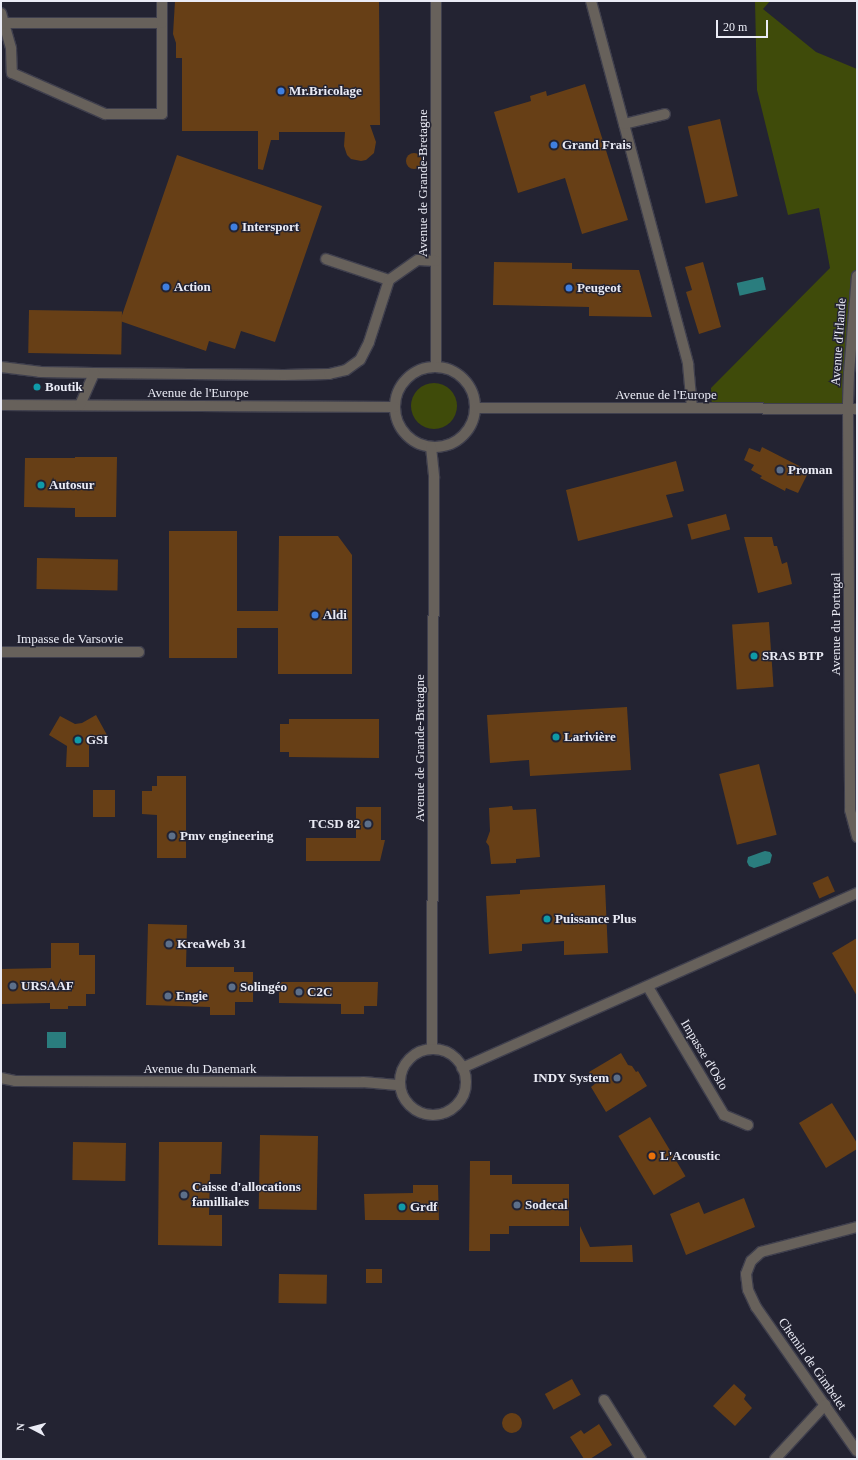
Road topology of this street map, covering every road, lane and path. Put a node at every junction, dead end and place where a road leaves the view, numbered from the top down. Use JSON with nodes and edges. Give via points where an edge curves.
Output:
{"nodes":[{"id":1,"x":162,"y":1,"type":"edge"},
{"id":2,"x":436,"y":1,"type":"edge"},
{"id":3,"x":591,"y":1,"type":"edge"},
{"id":4,"x":1,"y":13,"type":"edge"},
{"id":5,"x":3,"y":23,"type":"edge"},
{"id":6,"x":162,"y":23,"type":"junction"},
{"id":7,"x":665,"y":114,"type":"dead end"},
{"id":8,"x":624,"y":124,"type":"junction"},
{"id":9,"x":326,"y":259,"type":"dead end"},
{"id":10,"x":436,"y":261,"type":"junction"},
{"id":11,"x":857,"y":276,"type":"edge"},
{"id":12,"x":389,"y":280,"type":"junction"},
{"id":13,"x":436,"y":366,"type":"junction"},
{"id":14,"x":1,"y":367,"type":"edge"},
{"id":15,"x":94,"y":373,"type":"junction"},
{"id":16,"x":1,"y":405,"type":"edge"},
{"id":17,"x":80,"y":405,"type":"junction"},
{"id":18,"x":395,"y":407,"type":"junction"},
{"id":19,"x":475,"y":408,"type":"junction"},
{"id":20,"x":692,"y":408,"type":"junction"},
{"id":21,"x":852,"y":409,"type":"edge"},
{"id":22,"x":431,"y":447,"type":"junction"},
{"id":23,"x":1,"y":652,"type":"edge"},
{"id":24,"x":139,"y":652,"type":"dead end"},
{"id":25,"x":857,"y":837,"type":"edge"},
{"id":26,"x":857,"y":893,"type":"edge"},
{"id":27,"x":648,"y":986,"type":"junction"},
{"id":28,"x":432,"y":1049,"type":"junction"},
{"id":29,"x":462,"y":1068,"type":"junction"},
{"id":30,"x":1,"y":1078,"type":"edge"},
{"id":31,"x":400,"y":1085,"type":"junction"},
{"id":32,"x":748,"y":1125,"type":"dead end"},
{"id":33,"x":857,"y":1227,"type":"edge"},
{"id":34,"x":604,"y":1400,"type":"dead end"},
{"id":35,"x":825,"y":1405,"type":"junction"},
{"id":36,"x":857,"y":1451,"type":"edge"},
{"id":37,"x":641,"y":1459,"type":"edge"},
{"id":38,"x":775,"y":1459,"type":"edge"}],
"edges":[{"from":1,"to":6,"type":"street"},
{"from":2,"to":10,"type":"street","name":"Avenue de Grande-Bretagne"},
{"from":3,"to":8,"type":"street"},
{"from":4,"to":5,"type":"street"},
{"from":5,"to":6,"type":"street"},
{"from":5,"to":6,"type":"street","via":[[11,49],[12,73],[105,114],[162,114]]},
{"from":7,"to":8,"type":"street"},
{"from":8,"to":20,"type":"street","via":[[688,364]]},
{"from":9,"to":12,"type":"street"},
{"from":10,"to":12,"type":"street","via":[[418,260]]},
{"from":10,"to":13,"type":"street","name":"Avenue de Grande-Bretagne"},
{"from":11,"to":21,"type":"street","name":"Avenue d'Irlande","via":[[849,374]]},
{"from":12,"to":15,"type":"street","via":[[369,342],[360,360],[346,370],[329,374],[284,375]]},
{"from":13,"to":18,"type":"street","via":[[412,373],[402,382],[396,394]]},
{"from":13,"to":19,"type":"street","via":[[460,374],[474,395]]},
{"from":14,"to":15,"type":"street","via":[[40,372]]},
{"from":15,"to":17,"type":"street"},
{"from":16,"to":17,"type":"street","name":"Avenue de l'Europe"},
{"from":17,"to":18,"type":"street","name":"Avenue de l'Europe"},
{"from":18,"to":22,"type":"street","via":[[396,418],[409,438]]},
{"from":19,"to":20,"type":"street","name":"Avenue de l'Europe"},
{"from":19,"to":22,"type":"street","via":[[473,421],[456,441],[444,446]]},
{"from":20,"to":21,"type":"street","name":"Avenue de l'Europe"},
{"from":21,"to":25,"type":"street","name":"Avenue du Portugal","via":[[850,802]]},
{"from":22,"to":28,"type":"street","name":"Avenue de Grande-Bretagne","via":[[434,478]]},
{"from":23,"to":24,"type":"street","name":"Impasse de Varsovie"},
{"from":26,"to":27,"type":"street"},
{"from":27,"to":29,"type":"street"},
{"from":27,"to":32,"type":"street","name":"Impasse d'Oslo","via":[[724,1114]]},
{"from":28,"to":29,"type":"street","via":[[450,1054]]},
{"from":28,"to":31,"type":"street","via":[[419,1052],[408,1060],[403,1067]]},
{"from":29,"to":31,"type":"street","via":[[465,1088],[461,1098],[455,1107],[436,1115],[416,1111],[402,1095]]},
{"from":30,"to":31,"type":"street","name":"Avenue du Danemark","via":[[15,1081],[355,1082]]},
{"from":33,"to":35,"type":"street","name":"Chemin de Gimbelet","via":[[761,1252],[751,1261],[746,1274],[748,1290],[756,1307]]},
{"from":34,"to":37,"type":"street"},
{"from":35,"to":36,"type":"street","name":"Chemin de Gimbelet"},
{"from":35,"to":38,"type":"street"}]}
